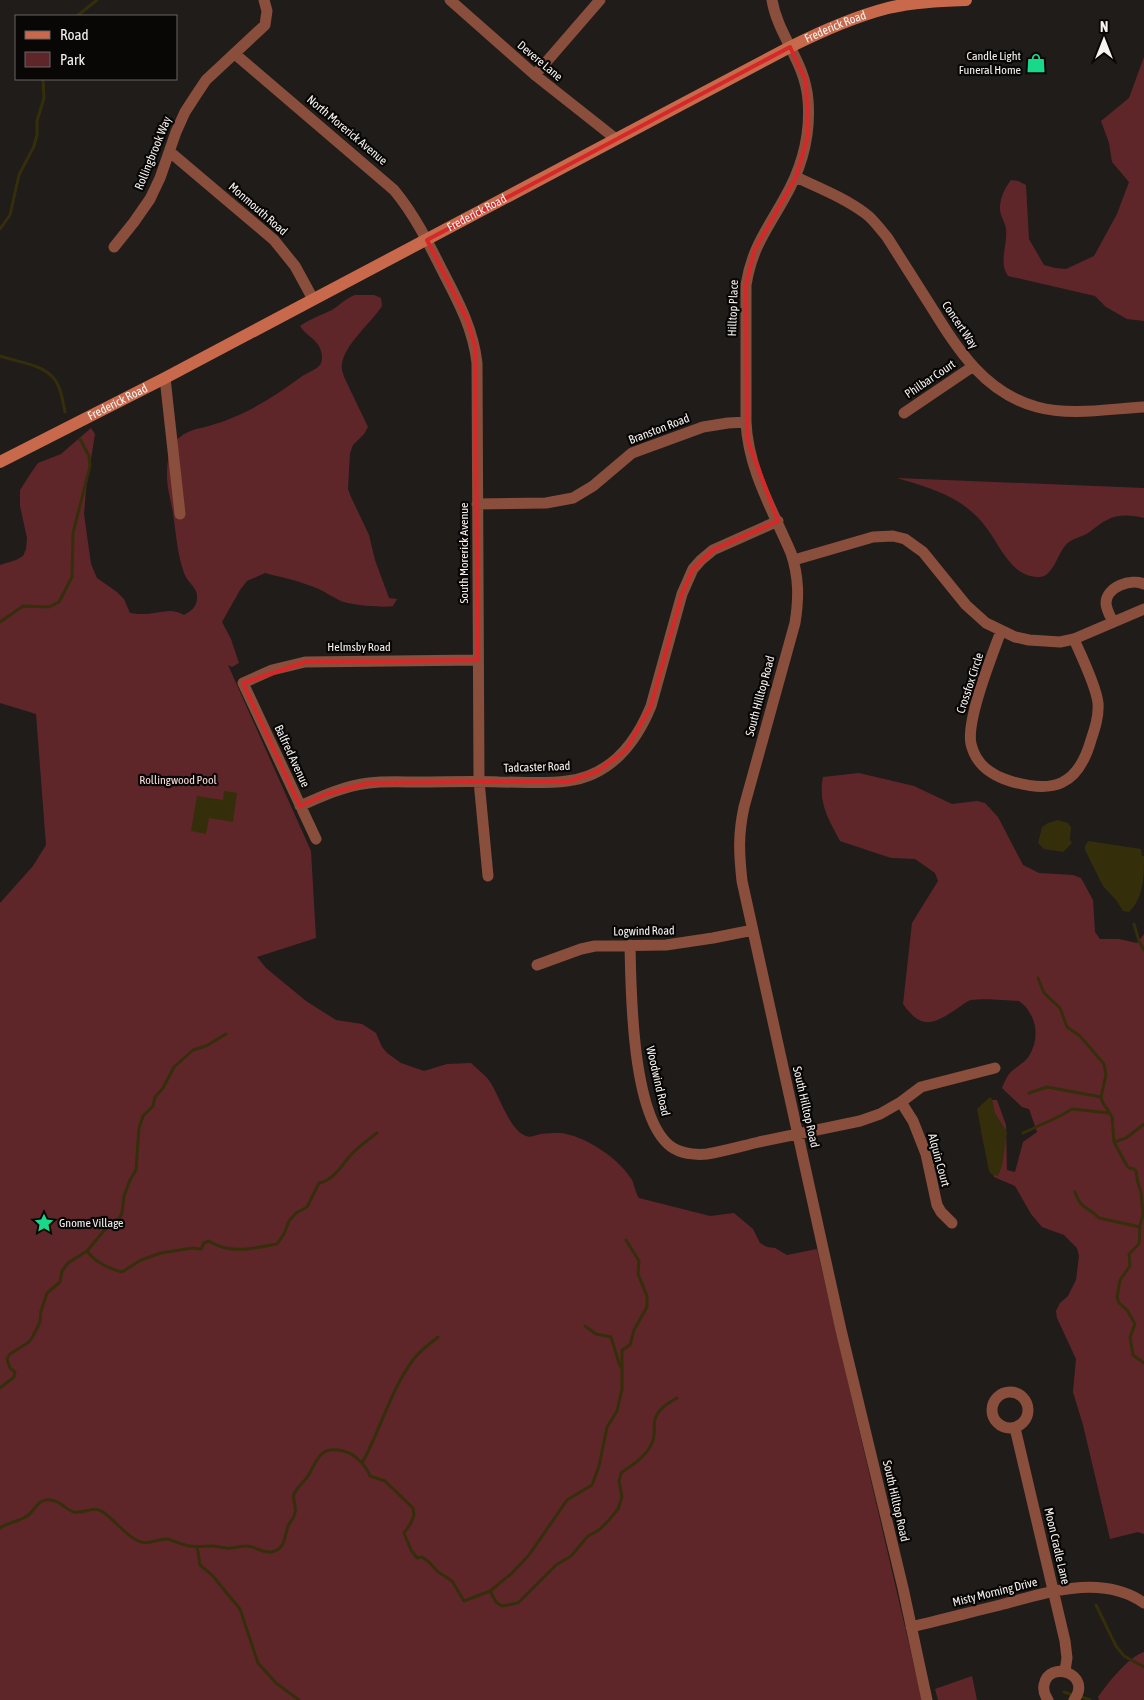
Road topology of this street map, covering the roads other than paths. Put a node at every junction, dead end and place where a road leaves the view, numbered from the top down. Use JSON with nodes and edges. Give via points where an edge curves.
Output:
{"nodes":[{"id":1,"x":264,"y":0,"type":"edge"},
{"id":2,"x":450,"y":0,"type":"edge"},
{"id":3,"x":600,"y":0,"type":"edge"},
{"id":4,"x":772,"y":0,"type":"edge"},
{"id":5,"x":966,"y":0,"type":"edge"},
{"id":6,"x":790,"y":47,"type":"junction"},
{"id":7,"x":235,"y":54,"type":"junction"},
{"id":8,"x":535,"y":75,"type":"junction"},
{"id":9,"x":616,"y":139,"type":"junction"},
{"id":10,"x":170,"y":152,"type":"junction"},
{"id":11,"x":796,"y":177,"type":"junction"},
{"id":12,"x":426,"y":240,"type":"junction"},
{"id":13,"x":114,"y":247,"type":"dead end"},
{"id":14,"x":313,"y":299,"type":"junction"},
{"id":15,"x":972,"y":367,"type":"junction"},
{"id":16,"x":165,"y":378,"type":"junction"},
{"id":17,"x":1143,"y":407,"type":"edge"},
{"id":18,"x":904,"y":414,"type":"dead end"},
{"id":19,"x":746,"y":422,"type":"junction"},
{"id":20,"x":0,"y":462,"type":"edge"},
{"id":21,"x":477,"y":504,"type":"junction"},
{"id":22,"x":180,"y":514,"type":"dead end"},
{"id":23,"x":778,"y":521,"type":"junction"},
{"id":24,"x":794,"y":560,"type":"junction"},
{"id":25,"x":1144,"y":584,"type":"edge"},
{"id":26,"x":1144,"y":609,"type":"edge"},
{"id":27,"x":1113,"y":622,"type":"junction"},
{"id":28,"x":1001,"y":631,"type":"junction"},
{"id":29,"x":1074,"y":639,"type":"junction"},
{"id":30,"x":478,"y":660,"type":"junction"},
{"id":31,"x":244,"y":683,"type":"joint"},
{"id":32,"x":479,"y":781,"type":"junction"},
{"id":33,"x":300,"y":806,"type":"junction"},
{"id":34,"x":316,"y":839,"type":"dead end"},
{"id":35,"x":488,"y":876,"type":"dead end"},
{"id":36,"x":753,"y":930,"type":"junction"},
{"id":37,"x":630,"y":945,"type":"junction"},
{"id":38,"x":537,"y":965,"type":"dead end"},
{"id":39,"x":995,"y":1068,"type":"dead end"},
{"id":40,"x":902,"y":1102,"type":"junction"},
{"id":41,"x":798,"y":1134,"type":"junction"},
{"id":42,"x":952,"y":1223,"type":"dead end"},
{"id":43,"x":1015,"y":1428,"type":"dead end"},
{"id":44,"x":1053,"y":1591,"type":"junction"},
{"id":45,"x":1144,"y":1603,"type":"edge"},
{"id":46,"x":911,"y":1627,"type":"junction"},
{"id":47,"x":1065,"y":1671,"type":"junction"},
{"id":48,"x":927,"y":1700,"type":"edge"},
{"id":49,"x":1048,"y":1700,"type":"edge"},
{"id":50,"x":1074,"y":1700,"type":"edge"}],
"edges":[{"from":1,"to":7,"type":"street","name":"Rollingbrook Way","via":[[265,25]]},
{"from":2,"to":8,"type":"street","name":"Devere Lane"},
{"from":3,"to":8,"type":"street"},
{"from":4,"to":6,"type":"street","name":"Hilltop Place"},
{"from":5,"to":6,"type":"main road","name":"Frederick Road","via":[[889,8],[844,22]]},
{"from":6,"to":9,"type":"main road","name":"Frederick Road"},
{"from":6,"to":11,"type":"street","name":"Hilltop Place","via":[[802,69],[808,99],[808,135]]},
{"from":7,"to":10,"type":"street","name":"Rollingbrook Way","via":[[206,80],[196,95],[176,132]]},
{"from":7,"to":12,"type":"street","name":"North Morerick Avenue","via":[[394,190],[408,207]]},
{"from":8,"to":9,"type":"street","name":"Devere Lane"},
{"from":9,"to":12,"type":"main road","name":"Frederick Road"},
{"from":10,"to":13,"type":"street","name":"Rollingbrook Way","via":[[150,199]]},
{"from":10,"to":14,"type":"street","name":"Monmouth Road","via":[[274,240]]},
{"from":11,"to":15,"type":"street","name":"Concert Way","via":[[851,205],[876,223]]},
{"from":11,"to":19,"type":"street","name":"Hilltop Place","via":[[759,240],[749,266],[746,285]]},
{"from":12,"to":14,"type":"main road","name":"Frederick Road"},
{"from":12,"to":21,"type":"street","name":"South Morerick Avenue","via":[[467,319],[475,346]]},
{"from":14,"to":16,"type":"main road","name":"Frederick Road"},
{"from":15,"to":17,"type":"street","name":"Concert Way","via":[[1000,390],[1037,407],[1065,410]]},
{"from":15,"to":18,"type":"street","name":"Philbar Court"},
{"from":16,"to":20,"type":"main road","name":"Frederick Road"},
{"from":16,"to":22,"type":"street"},
{"from":19,"to":21,"type":"street","name":"Branston Road","via":[[703,427],[632,453],[584,493],[573,498],[546,503]]},
{"from":19,"to":23,"type":"street","name":"Hilltop Place","via":[[752,460]]},
{"from":21,"to":30,"type":"street","name":"South Morerick Avenue"},
{"from":23,"to":24,"type":"street","name":"South Hilltop Road"},
{"from":23,"to":32,"type":"street","name":"Tadcaster Road","via":[[713,550],[693,569],[682,594],[644,724],[614,762],[570,781]]},
{"from":24,"to":28,"type":"street","via":[[872,537],[893,536],[905,540],[923,552],[972,611]]},
{"from":24,"to":36,"type":"street","name":"South Hilltop Road","via":[[799,587],[795,623],[739,835],[742,881]]},
{"from":25,"to":27,"type":"street","via":[[1128,583],[1108,594],[1106,608]]},
{"from":26,"to":27,"type":"street"},
{"from":27,"to":29,"type":"street"},
{"from":28,"to":29,"type":"street","via":[[1037,641]]},
{"from":28,"to":29,"type":"street","name":"Crossfox Circle","via":[[972,717],[971,743],[988,772],[1039,788],[1063,782],[1074,773],[1088,751],[1096,722],[1097,700]]},
{"from":30,"to":31,"type":"street","name":"Helmsby Road","via":[[305,662],[272,670]]},
{"from":30,"to":32,"type":"street","name":"South Morerick Avenue"},
{"from":31,"to":33,"type":"street","name":"Balfred Avenue"},
{"from":32,"to":33,"type":"street","name":"Tadcaster Road","via":[[369,783],[334,792]]},
{"from":32,"to":35,"type":"street","name":"South Morerick Avenue"},
{"from":33,"to":34,"type":"street","name":"Balfred Avenue"},
{"from":36,"to":37,"type":"street","name":"Logwind Road","via":[[666,945]]},
{"from":36,"to":41,"type":"street","name":"South Hilltop Road"},
{"from":37,"to":38,"type":"street","name":"Logwind Road","via":[[581,949]]},
{"from":37,"to":41,"type":"street","name":"Woodwind Road","via":[[636,1056],[651,1118],[665,1142],[677,1150],[706,1154]]},
{"from":39,"to":40,"type":"street","name":"Woodwind Road","via":[[921,1086]]},
{"from":40,"to":41,"type":"street","name":"Woodwind Road","via":[[860,1121]]},
{"from":40,"to":42,"type":"street","name":"Alquin Court","via":[[926,1154],[937,1205]]},
{"from":41,"to":46,"type":"street","name":"South Hilltop Road"},
{"from":43,"to":44,"type":"street","name":"Moon Cradle Lane"},
{"from":44,"to":45,"type":"street","name":"Misty Morning Drive","via":[[1103,1588]]},
{"from":44,"to":46,"type":"street","name":"Misty Morning Drive"},
{"from":44,"to":47,"type":"street","name":"Moon Cradle Lane","via":[[1065,1641]]},
{"from":46,"to":48,"type":"street","name":"South Hilltop Road"},
{"from":47,"to":49,"type":"street","via":[[1054,1673],[1046,1681],[1044,1692]]},
{"from":47,"to":50,"type":"street","via":[[1078,1682],[1078,1694]]}]}
